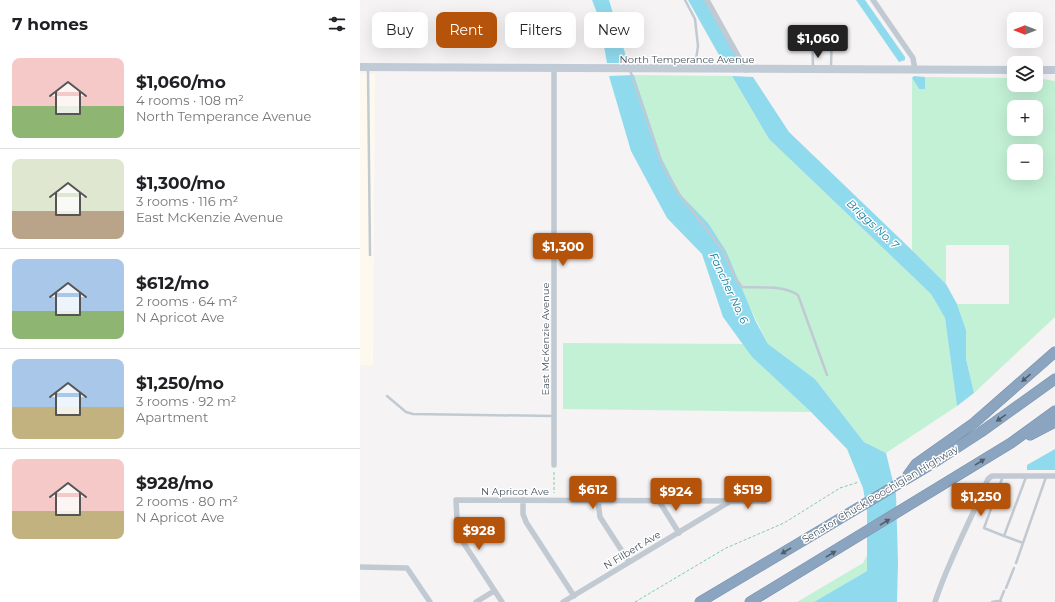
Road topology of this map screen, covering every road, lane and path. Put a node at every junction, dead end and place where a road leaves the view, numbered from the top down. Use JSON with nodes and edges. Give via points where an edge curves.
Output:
{"nodes":[{"id":1,"x":684,"y":0,"type":"edge"},
{"id":2,"x":707,"y":0,"type":"edge"},
{"id":3,"x":873,"y":0,"type":"edge"},
{"id":4,"x":364,"y":67,"type":"edge"},
{"id":5,"x":554,"y":68,"type":"junction"},
{"id":6,"x":626,"y":69,"type":"junction"},
{"id":7,"x":694,"y":69,"type":"junction"},
{"id":8,"x":814,"y":69,"type":"junction"},
{"id":9,"x":831,"y":69,"type":"junction"},
{"id":10,"x":746,"y":70,"type":"junction"},
{"id":11,"x":916,"y":70,"type":"junction"},
{"id":12,"x":1007,"y":70,"type":"edge"},
{"id":13,"x":1043,"y":70,"type":"edge"},
{"id":14,"x":1055,"y":70,"type":"edge"},
{"id":15,"x":370,"y":256,"type":"dead end"},
{"id":16,"x":1055,"y":352,"type":"edge"},
{"id":17,"x":827,"y":375,"type":"dead end"},
{"id":18,"x":1055,"y":379,"type":"edge"},
{"id":19,"x":387,"y":396,"type":"dead end"},
{"id":20,"x":1055,"y":412,"type":"edge"},
{"id":21,"x":554,"y":416,"type":"junction"},
{"id":22,"x":1055,"y":422,"type":"edge"},
{"id":23,"x":1011,"y":443,"type":"junction"},
{"id":24,"x":554,"y":465,"type":"joint"},
{"id":25,"x":1003,"y":476,"type":"junction"},
{"id":26,"x":1027,"y":476,"type":"junction"},
{"id":27,"x":1046,"y":476,"type":"junction"},
{"id":28,"x":1055,"y":476,"type":"edge"},
{"id":29,"x":905,"y":480,"type":"junction"},
{"id":30,"x":859,"y":482,"type":"dead end"},
{"id":31,"x":554,"y":493,"type":"dead end"},
{"id":32,"x":522,"y":500,"type":"junction"},
{"id":33,"x":598,"y":501,"type":"junction"},
{"id":34,"x":659,"y":501,"type":"junction"},
{"id":35,"x":765,"y":501,"type":"dead end"},
{"id":36,"x":730,"y":502,"type":"junction"},
{"id":37,"x":679,"y":533,"type":"junction"},
{"id":38,"x":1004,"y":536,"type":"junction"},
{"id":39,"x":1023,"y":543,"type":"junction"},
{"id":40,"x":629,"y":562,"type":"junction"},
{"id":41,"x":1016,"y":564,"type":"dead end"},
{"id":42,"x":360,"y":567,"type":"edge"},
{"id":43,"x":1014,"y":568,"type":"dead end"},
{"id":44,"x":494,"y":591,"type":"junction"},
{"id":45,"x":574,"y":596,"type":"junction"},
{"id":46,"x":430,"y":602,"type":"edge"},
{"id":47,"x":476,"y":602,"type":"edge"},
{"id":48,"x":502,"y":602,"type":"edge"},
{"id":49,"x":563,"y":602,"type":"edge"},
{"id":50,"x":635,"y":602,"type":"edge"},
{"id":51,"x":700,"y":602,"type":"edge"},
{"id":52,"x":750,"y":602,"type":"edge"},
{"id":53,"x":935,"y":602,"type":"edge"},
{"id":54,"x":992,"y":602,"type":"edge"},
{"id":55,"x":1001,"y":602,"type":"edge"}],
"edges":[{"from":1,"to":7,"type":"lane","via":[[695,19],[698,46]]},
{"from":2,"to":10,"type":"street"},
{"from":3,"to":11,"type":"street","via":[[913,58]]},
{"from":4,"to":5,"type":"main road","name":"North Temperance Avenue"},
{"from":4,"to":15,"type":"lane"},
{"from":5,"to":6,"type":"main road","name":"North Temperance Avenue"},
{"from":5,"to":21,"type":"street","name":"East McKenzie Avenue"},
{"from":6,"to":7,"type":"main road","name":"North Temperance Avenue"},
{"from":6,"to":17,"type":"lane","via":[[661,161],[679,194],[713,236],[742,287],[784,289],[798,295]]},
{"from":7,"to":10,"type":"main road","name":"North Temperance Avenue"},
{"from":8,"to":9,"type":"main road","name":"North Temperance Avenue"},
{"from":8,"to":9,"type":"lane","via":[[812,31],[815,28],[829,28],[832,30]]},
{"from":8,"to":10,"type":"main road","name":"North Temperance Avenue"},
{"from":9,"to":11,"type":"main road","name":"North Temperance Avenue"},
{"from":11,"to":12,"type":"main road","name":"North Temperance Avenue"},
{"from":13,"to":14,"type":"main road"},
{"from":16,"to":29,"type":"highway","one_way":true,"via":[[974,424],[916,464]]},
{"from":18,"to":29,"type":"highway","name":"Senator Chuck Poochigian Highway","one_way":true,"via":[[981,432]]},
{"from":19,"to":21,"type":"lane","via":[[406,412],[413,414]]},
{"from":20,"to":23,"type":"highway"},
{"from":21,"to":24,"type":"street","name":"East McKenzie Avenue"},
{"from":22,"to":23,"type":"highway"},
{"from":52,"to":23,"type":"highway","one_way":true},
{"from":24,"to":31,"type":"path"},
{"from":25,"to":26,"type":"street"},
{"from":25,"to":38,"type":"lane","via":[[984,528]]},
{"from":25,"to":53,"type":"street","via":[[992,476],[988,479],[947,569]]},
{"from":26,"to":27,"type":"street"},
{"from":26,"to":38,"type":"lane"},
{"from":27,"to":28,"type":"street"},
{"from":27,"to":39,"type":"lane"},
{"from":29,"to":51,"type":"highway","name":"Senator Chuck Poochigian Highway","one_way":true},
{"from":30,"to":50,"type":"path","via":[[840,488],[784,523],[726,548]]},
{"from":32,"to":33,"type":"street","name":"N Apricot Ave"},
{"from":32,"to":44,"type":"street","name":"N Apricot Ave","via":[[456,500],[462,539]]},
{"from":32,"to":45,"type":"street","via":[[526,522]]},
{"from":33,"to":34,"type":"street","name":"N Apricot Ave"},
{"from":33,"to":40,"type":"street","via":[[600,517]]},
{"from":34,"to":36,"type":"street","name":"N Apricot Ave"},
{"from":34,"to":37,"type":"street"},
{"from":35,"to":36,"type":"street","name":"N Apricot Ave"},
{"from":36,"to":37,"type":"street","name":"N Filbert Ave"},
{"from":37,"to":40,"type":"street","name":"N Filbert Ave"},
{"from":38,"to":39,"type":"lane"},
{"from":39,"to":41,"type":"lane"},
{"from":40,"to":45,"type":"street","name":"N Filbert Ave"},
{"from":42,"to":46,"type":"street","via":[[407,568]]},
{"from":43,"to":55,"type":"lane"},
{"from":44,"to":47,"type":"street"},
{"from":44,"to":48,"type":"street"},
{"from":45,"to":49,"type":"street","name":"N Filbert Ave"},
{"from":54,"to":55,"type":"lane"}]}
